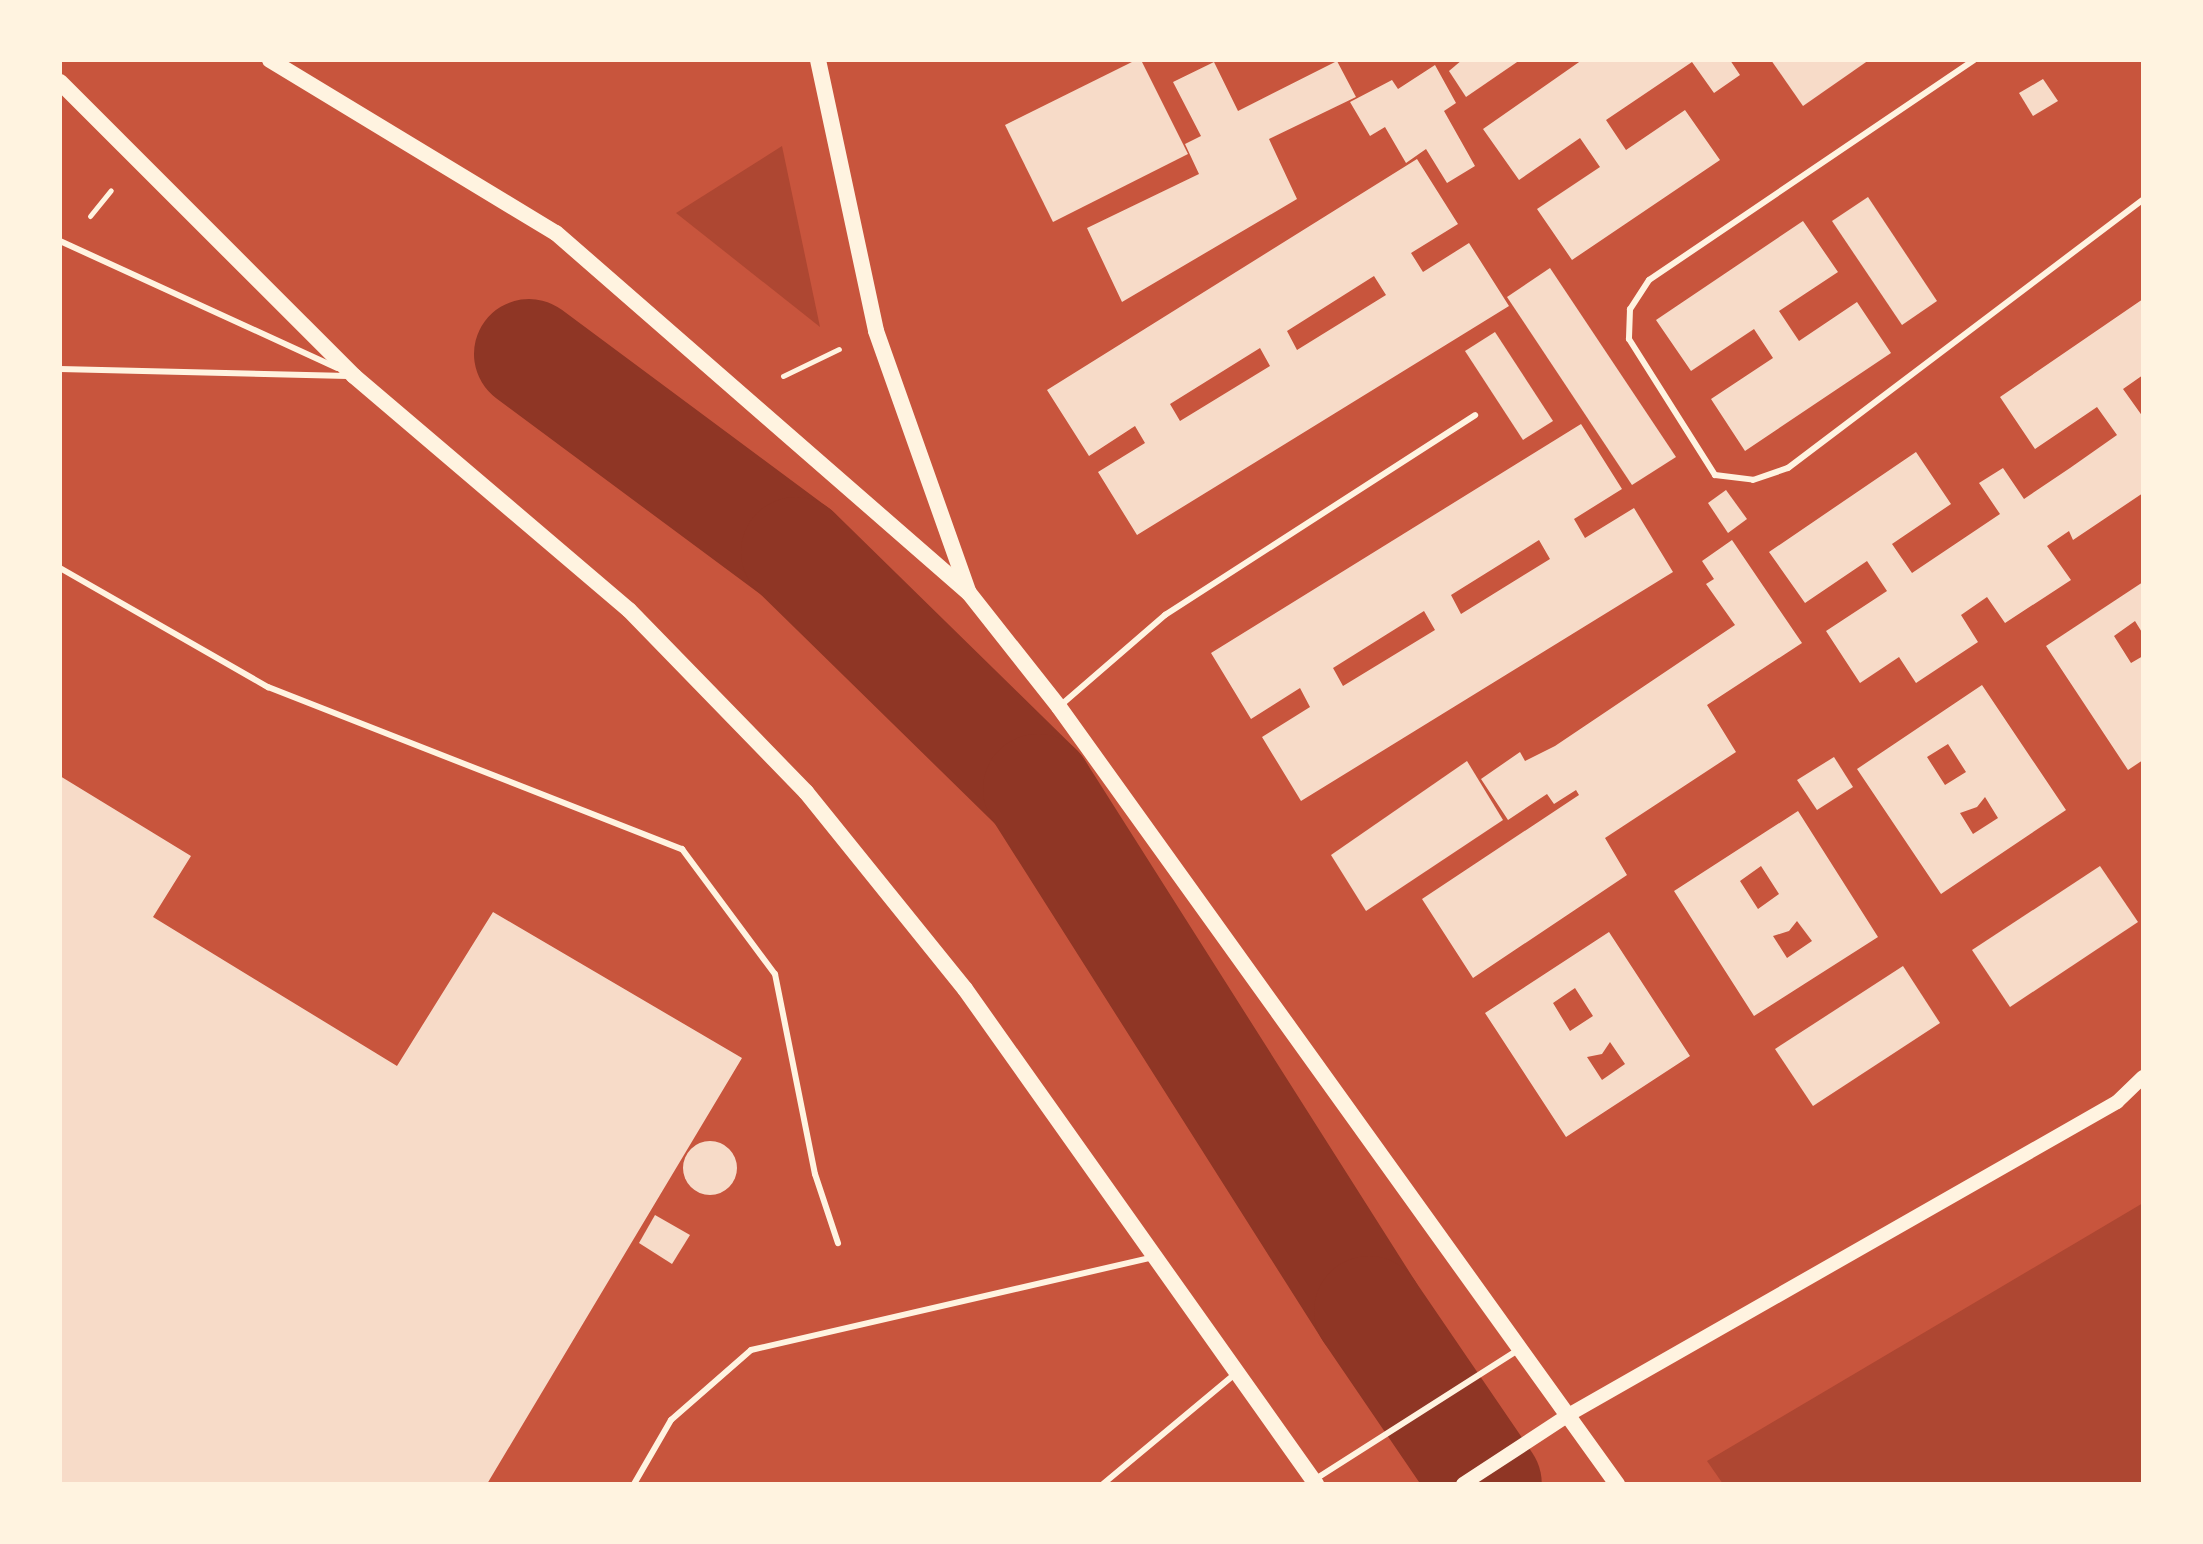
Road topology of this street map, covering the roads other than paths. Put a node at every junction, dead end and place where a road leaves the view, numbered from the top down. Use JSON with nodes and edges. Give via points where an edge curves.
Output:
{"nodes":[{"id":1,"x":270,"y":60,"type":"edge"},
{"id":2,"x":818,"y":60,"type":"edge"},
{"id":3,"x":1974,"y":60,"type":"edge"},
{"id":4,"x":60,"y":82,"type":"edge"},
{"id":5,"x":2143,"y":200,"type":"edge"},
{"id":6,"x":63,"y":243,"type":"edge"},
{"id":7,"x":60,"y":369,"type":"edge"},
{"id":8,"x":354,"y":376,"type":"junction"},
{"id":9,"x":1475,"y":415,"type":"dead end"},
{"id":10,"x":60,"y":568,"type":"edge"},
{"id":11,"x":969,"y":593,"type":"junction"},
{"id":12,"x":1059,"y":707,"type":"junction"},
{"id":13,"x":2143,"y":1077,"type":"edge"},
{"id":14,"x":838,"y":1243,"type":"dead end"},
{"id":15,"x":1157,"y":1257,"type":"junction"},
{"id":16,"x":1523,"y":1347,"type":"junction"},
{"id":17,"x":1235,"y":1374,"type":"junction"},
{"id":18,"x":1570,"y":1414,"type":"junction"},
{"id":19,"x":1315,"y":1482,"type":"edge"},
{"id":20,"x":634,"y":1484,"type":"edge"},
{"id":21,"x":1103,"y":1484,"type":"edge"},
{"id":22,"x":1463,"y":1484,"type":"edge"},
{"id":23,"x":1617,"y":1484,"type":"edge"}],
"edges":[{"from":1,"to":11,"type":"main road","via":[[556,233]]},
{"from":2,"to":11,"type":"main road","via":[[876,331]]},
{"from":3,"to":5,"type":"lane","via":[[1649,280],[1630,309],[1629,339],[1715,475],[1753,480],[1788,468]]},
{"from":4,"to":8,"type":"main road"},
{"from":6,"to":8,"type":"lane"},
{"from":7,"to":8,"type":"lane"},
{"from":8,"to":15,"type":"main road","via":[[629,610],[806,792],[965,989]]},
{"from":9,"to":12,"type":"lane","via":[[1165,615]]},
{"from":10,"to":14,"type":"lane","via":[[268,687],[682,849],[775,974],[815,1174]]},
{"from":11,"to":12,"type":"main road"},
{"from":12,"to":16,"type":"main road"},
{"from":13,"to":18,"type":"street","via":[[2117,1102]]},
{"from":15,"to":17,"type":"main road"},
{"from":15,"to":20,"type":"lane","via":[[751,1350],[671,1420]]},
{"from":16,"to":18,"type":"main road"},
{"from":16,"to":19,"type":"lane"},
{"from":17,"to":19,"type":"main road"},
{"from":17,"to":21,"type":"lane"},
{"from":18,"to":22,"type":"street"},
{"from":18,"to":23,"type":"main road"}]}
